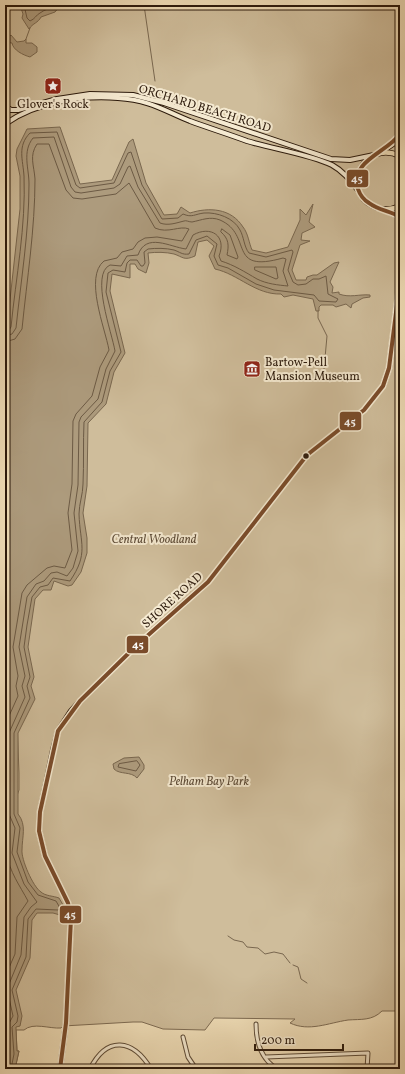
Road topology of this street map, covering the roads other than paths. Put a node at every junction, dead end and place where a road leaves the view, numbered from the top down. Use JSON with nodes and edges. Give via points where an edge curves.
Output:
{"nodes":[{"id":1,"x":5,"y":106,"type":"edge"},
{"id":2,"x":5,"y":124,"type":"edge"},
{"id":3,"x":400,"y":134,"type":"edge"},
{"id":4,"x":376,"y":154,"type":"junction"},
{"id":5,"x":400,"y":156,"type":"edge"},
{"id":6,"x":360,"y":193,"type":"junction"},
{"id":7,"x":400,"y":206,"type":"edge"},
{"id":8,"x":380,"y":209,"type":"junction"},
{"id":9,"x":400,"y":218,"type":"edge"},
{"id":10,"x":400,"y":281,"type":"edge"},
{"id":11,"x":256,"y":1024,"type":"dead end"},
{"id":12,"x":184,"y":1037,"type":"dead end"},
{"id":13,"x":266,"y":1057,"type":"junction"},
{"id":14,"x":60,"y":1069,"type":"edge"},
{"id":15,"x":90,"y":1069,"type":"edge"},
{"id":16,"x":152,"y":1069,"type":"edge"},
{"id":17,"x":196,"y":1069,"type":"edge"},
{"id":18,"x":277,"y":1069,"type":"edge"},
{"id":19,"x":367,"y":1069,"type":"edge"}],
"edges":[{"from":1,"to":4,"type":"main road","name":"ORCHARD BEACH ROAD","via":[[16,110],[78,95],[127,95],[164,103],[330,159],[350,160]]},
{"from":2,"to":6,"type":"main road","name":"ORCHARD BEACH ROAD","via":[[35,109],[73,100],[109,97],[139,100],[240,138],[329,164],[345,174]]},
{"from":3,"to":4,"type":"main road","via":[[391,146]]},
{"from":4,"to":5,"type":"main road","via":[[388,152]]},
{"from":4,"to":6,"type":"main road","via":[[366,160],[359,172],[357,182]]},
{"from":6,"to":8,"type":"main road","via":[[370,204]]},
{"from":7,"to":8,"type":"main road"},
{"from":8,"to":9,"type":"main road"},
{"from":10,"to":14,"type":"main road","name":"SHORE ROAD","via":[[388,374],[375,398],[354,419],[307,455],[208,582],[136,645],[80,701],[58,731],[39,823],[40,840],[45,856],[68,903],[71,918]]},
{"from":11,"to":13,"type":"street","via":[[258,1044]]},
{"from":12,"to":17,"type":"street","via":[[188,1057]]},
{"from":13,"to":18,"type":"street"},
{"from":13,"to":19,"type":"street","via":[[368,1053]]},
{"from":15,"to":16,"type":"street","via":[[104,1049],[117,1045],[140,1053]]}]}
